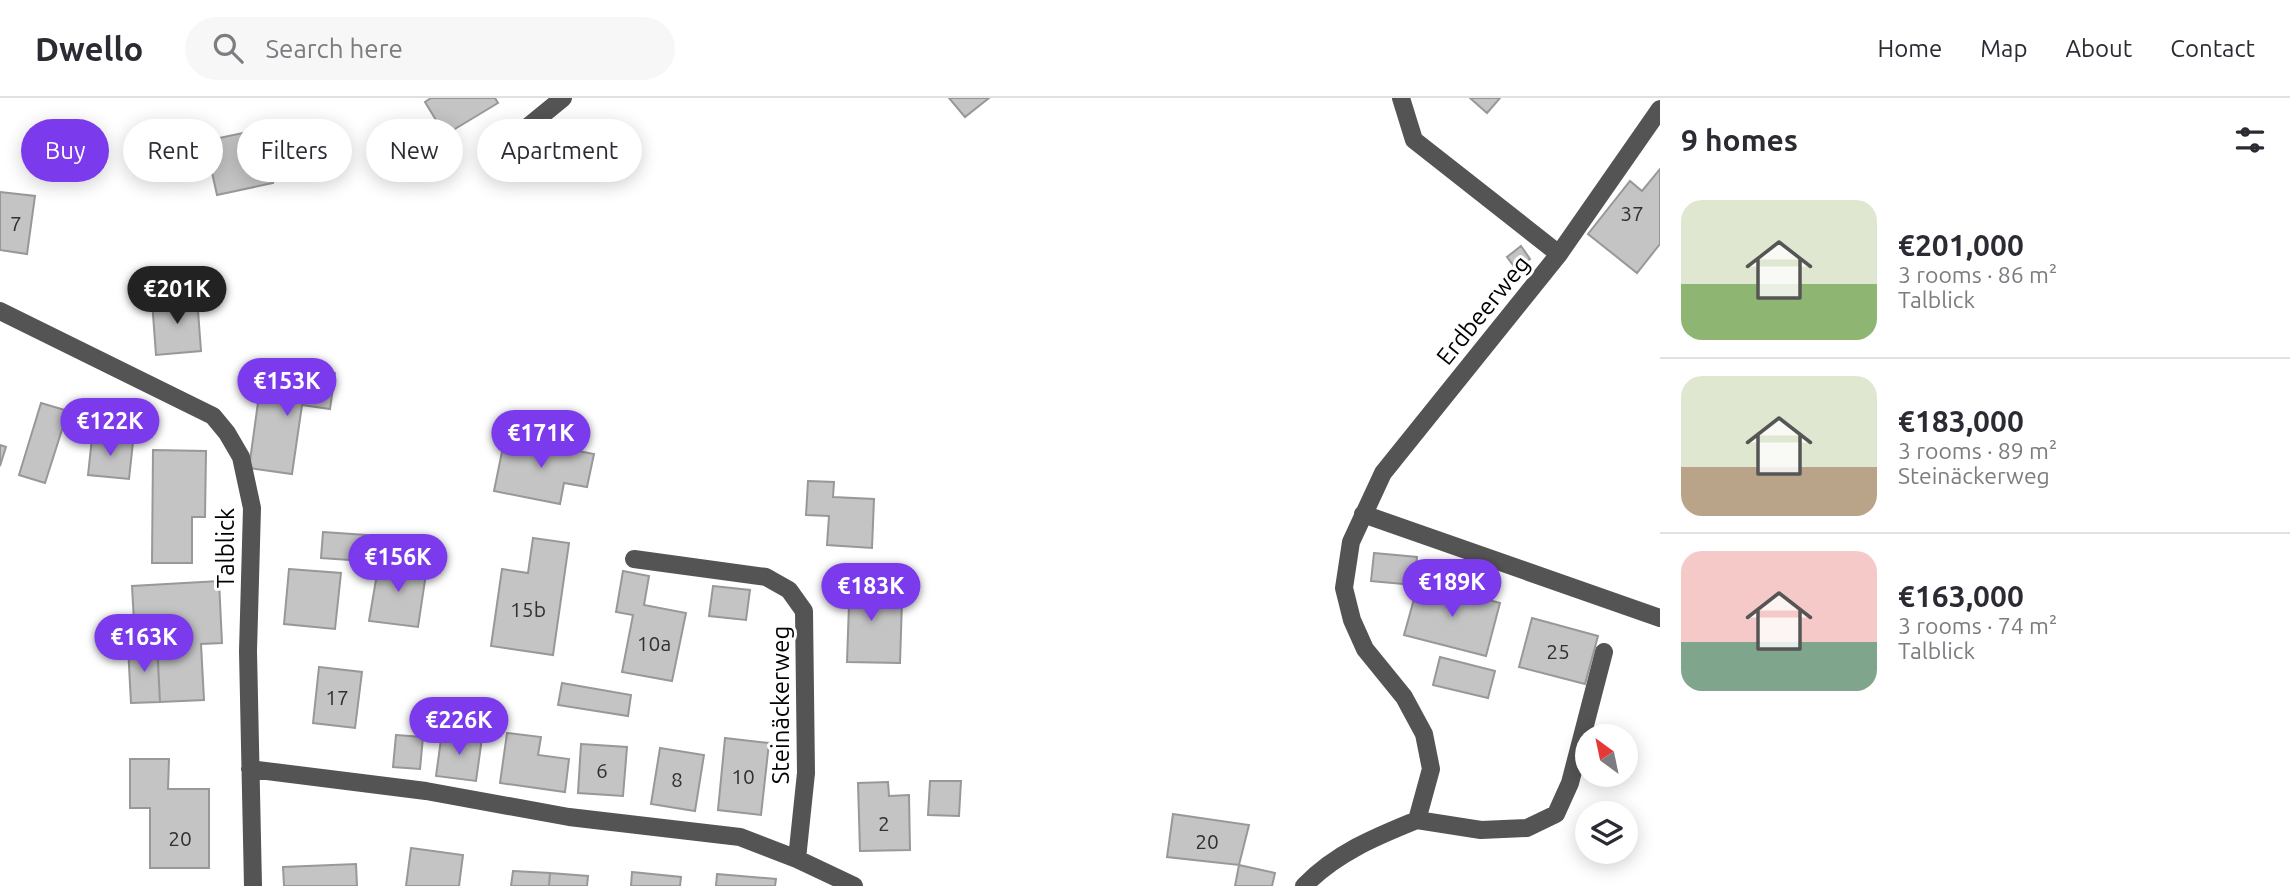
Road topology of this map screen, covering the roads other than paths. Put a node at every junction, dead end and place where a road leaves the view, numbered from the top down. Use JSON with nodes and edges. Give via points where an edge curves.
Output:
{"nodes":[{"id":1,"x":562,"y":98,"type":"edge"},
{"id":2,"x":1401,"y":98,"type":"edge"},
{"id":3,"x":1660,"y":108,"type":"edge"},
{"id":4,"x":537,"y":119,"type":"edge"},
{"id":5,"x":1559,"y":254,"type":"junction"},
{"id":6,"x":0,"y":311,"type":"edge"},
{"id":7,"x":1363,"y":514,"type":"junction"},
{"id":8,"x":634,"y":559,"type":"dead end"},
{"id":9,"x":1660,"y":618,"type":"edge"},
{"id":10,"x":1604,"y":652,"type":"dead end"},
{"id":11,"x":250,"y":769,"type":"junction"},
{"id":12,"x":1417,"y":820,"type":"junction"},
{"id":13,"x":797,"y":859,"type":"junction"},
{"id":14,"x":253,"y":886,"type":"edge"},
{"id":15,"x":854,"y":886,"type":"edge"},
{"id":16,"x":1304,"y":886,"type":"edge"}],
"edges":[{"from":1,"to":4,"type":"street"},
{"from":2,"to":5,"type":"street","name":"Erdbeerweg","via":[[1414,140]]},
{"from":3,"to":5,"type":"street"},
{"from":5,"to":7,"type":"street","name":"Erdbeerweg","via":[[1383,472]]},
{"from":6,"to":11,"type":"street","name":"Talblick","via":[[213,416],[242,457],[252,508]]},
{"from":7,"to":9,"type":"street"},
{"from":7,"to":12,"type":"street","name":"Erdbeerweg","via":[[1351,542],[1344,588],[1365,649],[1404,697],[1424,734],[1431,769]]},
{"from":8,"to":13,"type":"street","name":"Steinäckerweg","via":[[766,578],[789,590],[804,611],[806,773]]},
{"from":10,"to":12,"type":"street","via":[[1570,783],[1556,814],[1527,828],[1481,830]]},
{"from":11,"to":13,"type":"street","via":[[426,791],[569,817],[740,837]]},
{"from":11,"to":14,"type":"street","name":"Talblick"},
{"from":12,"to":16,"type":"street","via":[[1367,840],[1327,864]]},
{"from":13,"to":15,"type":"street"}]}
